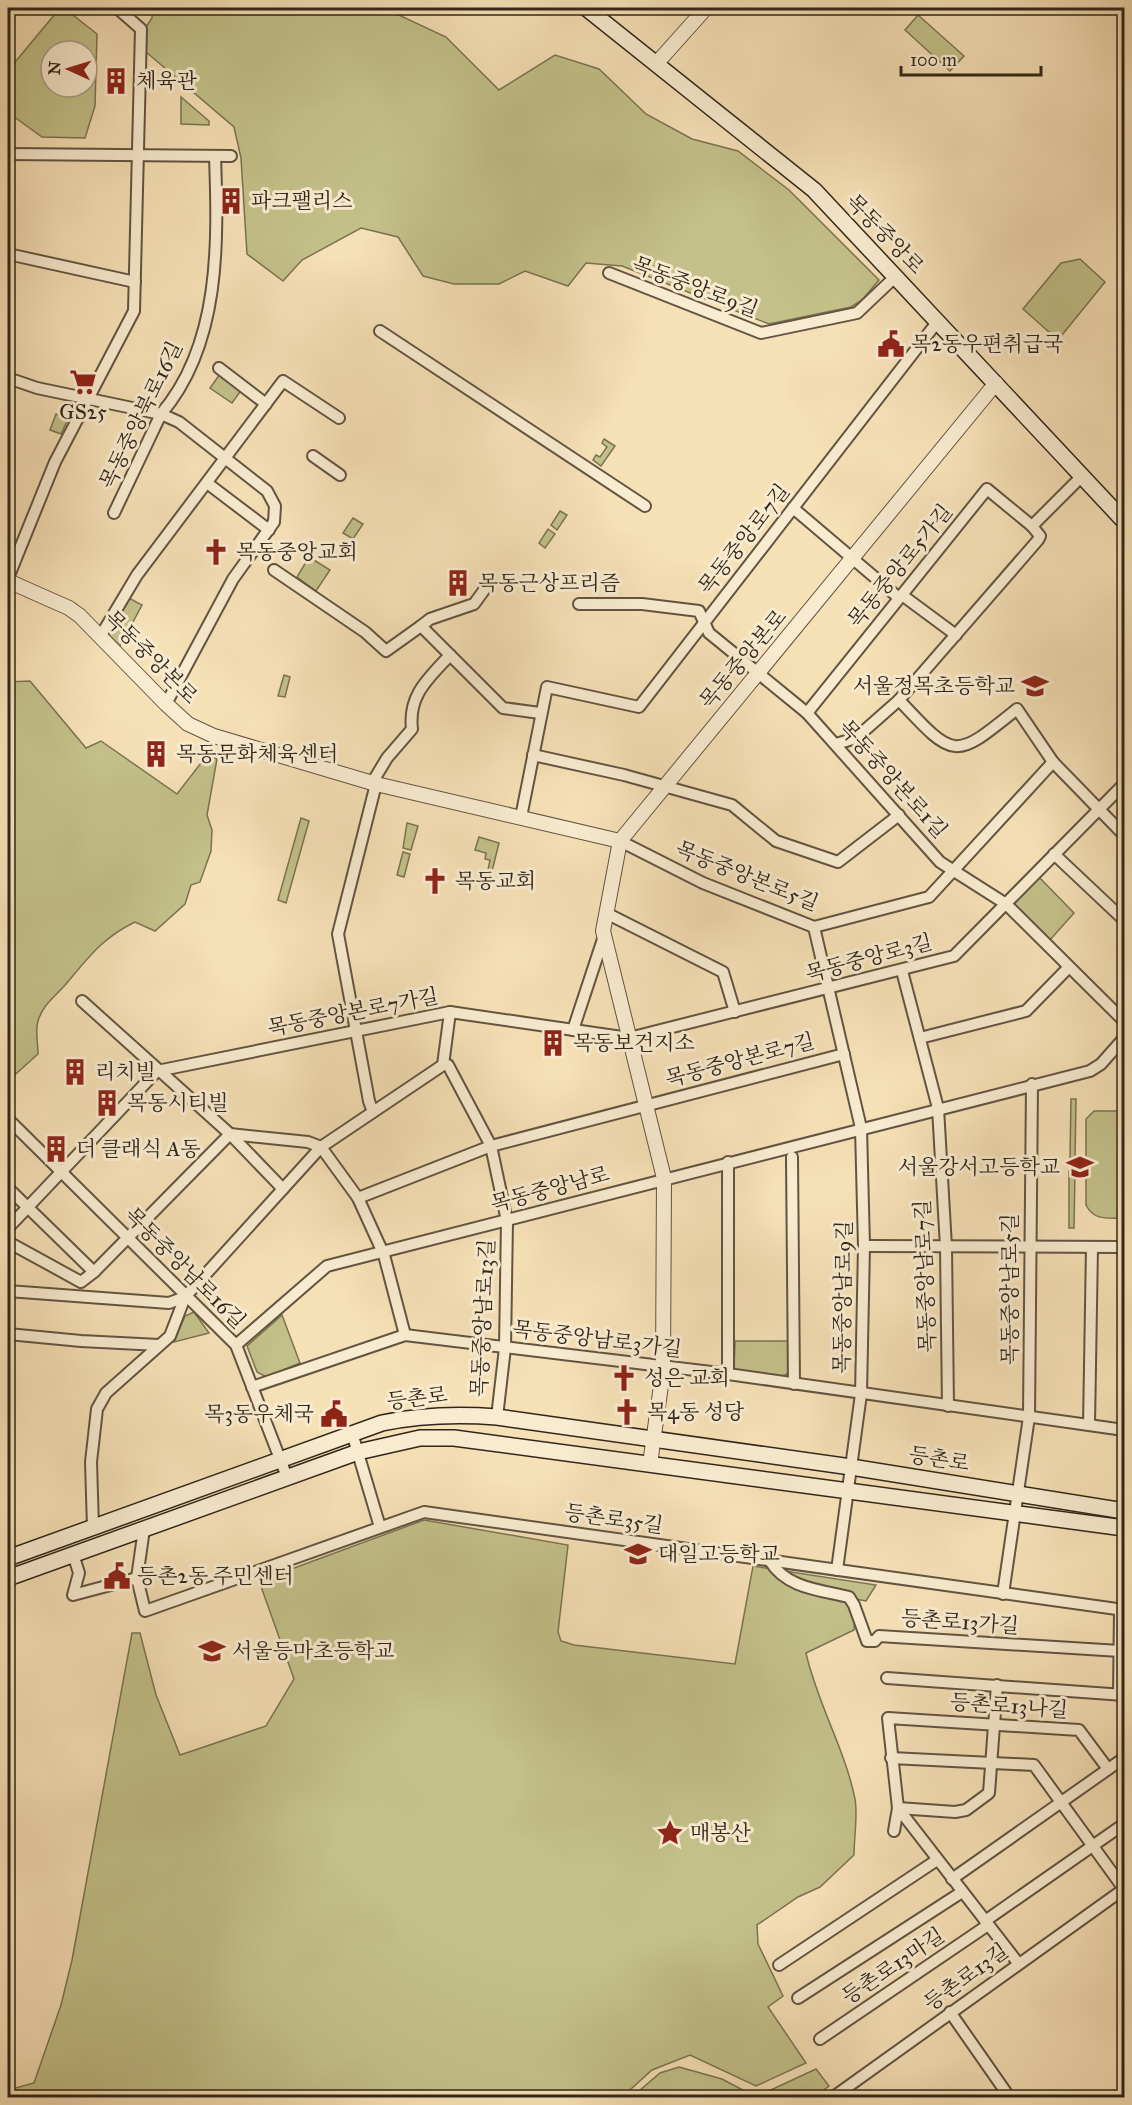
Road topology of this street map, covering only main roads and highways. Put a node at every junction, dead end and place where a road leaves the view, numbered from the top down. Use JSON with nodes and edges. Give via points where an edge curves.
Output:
{"nodes":[{"id":1,"x":586,"y":8,"type":"edge"},
{"id":2,"x":1125,"y":521,"type":"edge"},
{"id":3,"x":1125,"y":1511,"type":"edge"},
{"id":4,"x":1125,"y":1528,"type":"edge"},
{"id":5,"x":8,"y":1558,"type":"edge"},
{"id":6,"x":8,"y":1578,"type":"edge"}],
"edges":[{"from":1,"to":2,"type":"main road","name":"목동중앙로","via":[[813,190]]},
{"from":3,"to":5,"type":"main road","name":"등촌로","via":[[497,1417],[420,1415],[352,1433]]},
{"from":4,"to":6,"type":"main road","name":"등촌로","via":[[454,1438],[420,1438],[358,1452]]}]}
